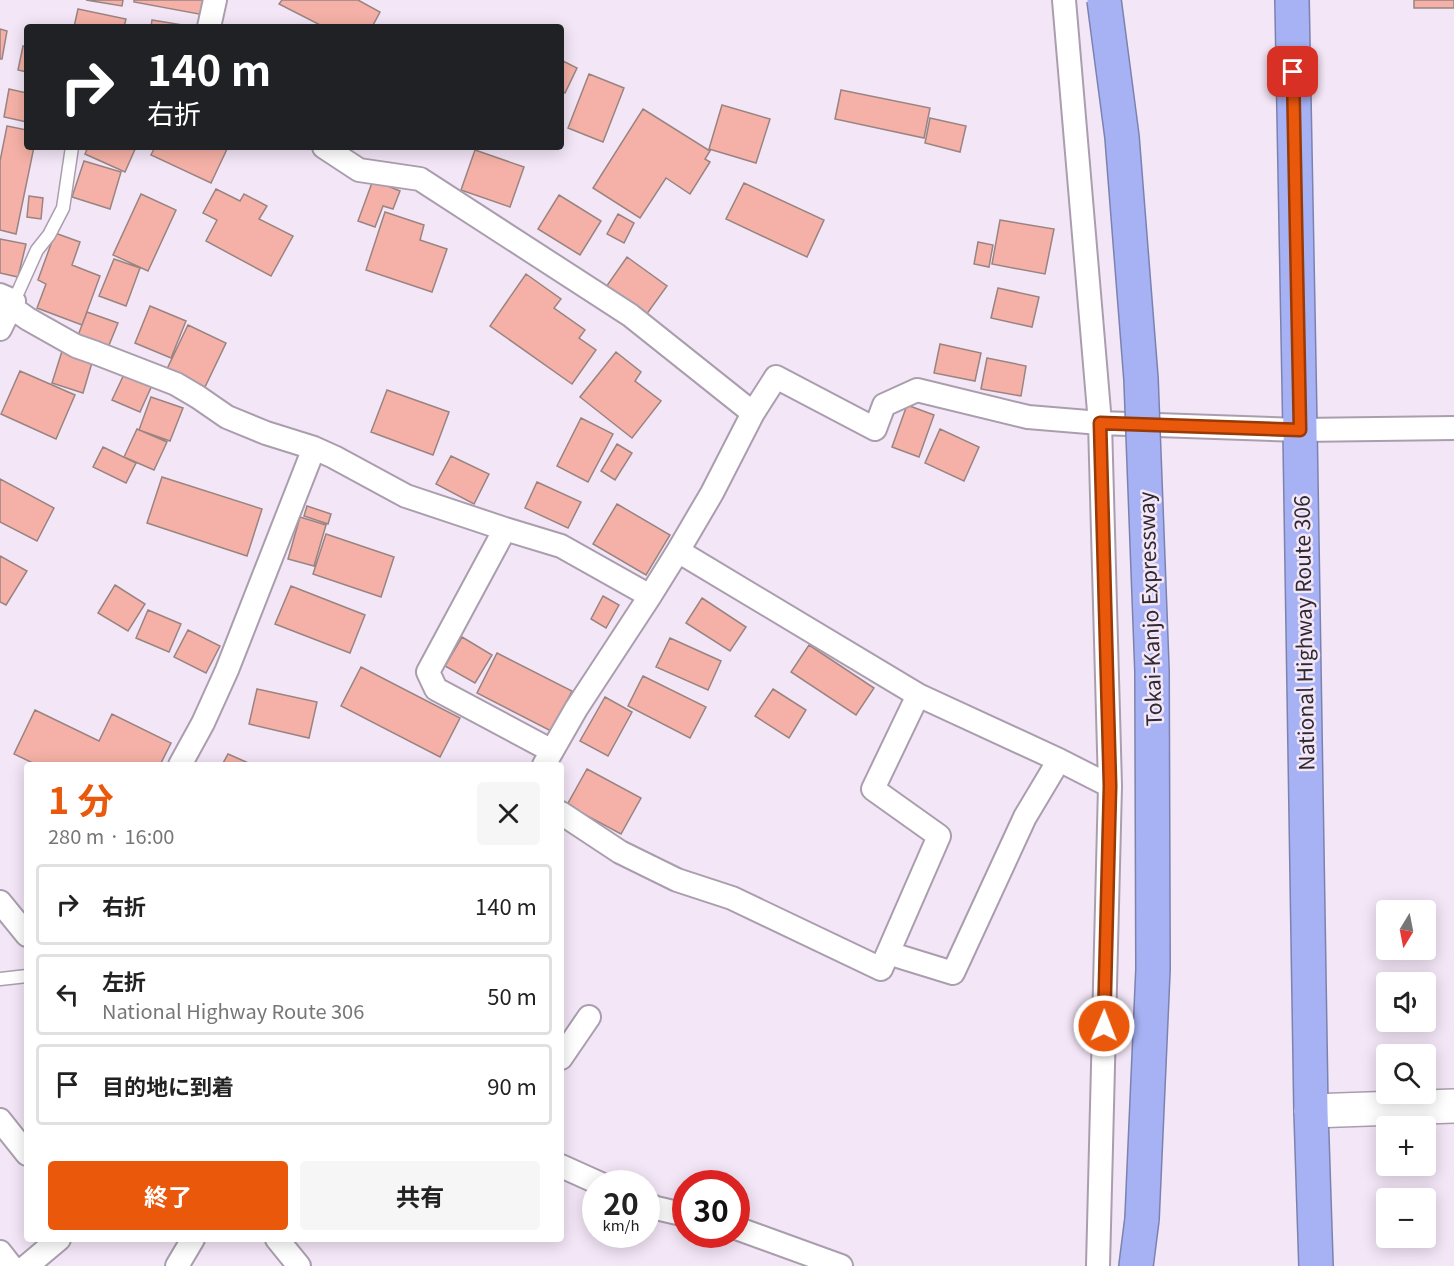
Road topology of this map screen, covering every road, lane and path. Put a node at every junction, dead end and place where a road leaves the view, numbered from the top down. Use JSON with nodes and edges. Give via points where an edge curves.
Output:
{"nodes":[{"id":1,"x":215,"y":0,"type":"edge"},
{"id":2,"x":1064,"y":0,"type":"edge"},
{"id":3,"x":1104,"y":0,"type":"edge"},
{"id":4,"x":1292,"y":0,"type":"edge"},
{"id":5,"x":209,"y":24,"type":"edge"},
{"id":6,"x":72,"y":150,"type":"edge"},
{"id":7,"x":329,"y":150,"type":"edge"},
{"id":8,"x":9,"y":301,"type":"edge"},
{"id":9,"x":0,"y":329,"type":"edge"},
{"id":10,"x":753,"y":413,"type":"junction"},
{"id":11,"x":1100,"y":423,"type":"junction"},
{"id":12,"x":1454,"y":428,"type":"edge"},
{"id":13,"x":1300,"y":430,"type":"junction"},
{"id":14,"x":314,"y":448,"type":"junction"},
{"id":15,"x":505,"y":529,"type":"junction"},
{"id":16,"x":678,"y":550,"type":"junction"},
{"id":17,"x":650,"y":596,"type":"junction"},
{"id":18,"x":918,"y":695,"type":"junction"},
{"id":19,"x":548,"y":758,"type":"edge"},
{"id":20,"x":1059,"y":760,"type":"junction"},
{"id":21,"x":182,"y":762,"type":"edge"},
{"id":22,"x":1110,"y":786,"type":"junction"},
{"id":23,"x":564,"y":815,"type":"edge"},
{"id":24,"x":0,"y":902,"type":"edge"},
{"id":25,"x":24,"y":931,"type":"edge"},
{"id":26,"x":888,"y":953,"type":"junction"},
{"id":27,"x":24,"y":976,"type":"edge"},
{"id":28,"x":0,"y":979,"type":"edge"},
{"id":29,"x":589,"y":1017,"type":"dead end"},
{"id":30,"x":564,"y":1054,"type":"edge"},
{"id":31,"x":1454,"y":1106,"type":"edge"},
{"id":32,"x":1311,"y":1111,"type":"junction"},
{"id":33,"x":0,"y":1120,"type":"edge"},
{"id":34,"x":24,"y":1150,"type":"edge"},
{"id":35,"x":564,"y":1167,"type":"edge"},
{"id":36,"x":582,"y":1175,"type":"edge"},
{"id":37,"x":750,"y":1233,"type":"edge"},
{"id":38,"x":55,"y":1242,"type":"edge"},
{"id":39,"x":191,"y":1242,"type":"edge"},
{"id":40,"x":279,"y":1242,"type":"edge"},
{"id":41,"x":0,"y":1252,"type":"edge"},
{"id":42,"x":11,"y":1266,"type":"edge"},
{"id":43,"x":27,"y":1266,"type":"edge"},
{"id":44,"x":177,"y":1266,"type":"edge"},
{"id":45,"x":299,"y":1266,"type":"edge"},
{"id":46,"x":841,"y":1266,"type":"edge"},
{"id":47,"x":1098,"y":1266,"type":"edge"},
{"id":48,"x":1139,"y":1266,"type":"edge"},
{"id":49,"x":1316,"y":1266,"type":"edge"}],
"edges":[{"from":1,"to":5,"type":"street"},
{"from":2,"to":11,"type":"street"},
{"from":3,"to":48,"type":"highway","name":"Tokai-Kanjo Expressway","bridge":true,"via":[[1122,137],[1141,380],[1152,671],[1153,969]]},
{"from":4,"to":13,"type":"highway","name":"National Highway Route 306"},
{"from":6,"to":8,"type":"lane","via":[[63,208]]},
{"from":7,"to":10,"type":"street","via":[[359,170],[420,179],[630,315]]},
{"from":8,"to":9,"type":"street"},
{"from":8,"to":14,"type":"street","via":[[28,319],[76,346],[176,384],[228,417]]},
{"from":10,"to":11,"type":"street","via":[[776,377],[874,429],[884,405],[917,390],[1028,417]]},
{"from":10,"to":16,"type":"street"},
{"from":11,"to":13,"type":"street"},
{"from":11,"to":22,"type":"street"},
{"from":12,"to":13,"type":"street"},
{"from":13,"to":32,"type":"highway","name":"National Highway Route 306"},
{"from":14,"to":15,"type":"street","via":[[406,496]]},
{"from":14,"to":21,"type":"street","via":[[227,670]]},
{"from":15,"to":17,"type":"street","via":[[561,546]]},
{"from":15,"to":19,"type":"street","via":[[428,672],[436,689]]},
{"from":16,"to":17,"type":"street"},
{"from":16,"to":18,"type":"street"},
{"from":17,"to":19,"type":"street"},
{"from":18,"to":20,"type":"street"},
{"from":18,"to":26,"type":"street","via":[[873,789],[939,836]]},
{"from":20,"to":22,"type":"street"},
{"from":20,"to":26,"type":"street","via":[[1025,817],[953,973]]},
{"from":22,"to":47,"type":"street"},
{"from":23,"to":26,"type":"street","via":[[620,852],[677,880],[732,898],[881,969]]},
{"from":24,"to":25,"type":"street"},
{"from":27,"to":28,"type":"lane"},
{"from":29,"to":30,"type":"street"},
{"from":31,"to":32,"type":"street"},
{"from":32,"to":49,"type":"highway","name":"National Highway Route 306"},
{"from":33,"to":34,"type":"street"},
{"from":35,"to":36,"type":"street"},
{"from":37,"to":46,"type":"street"},
{"from":38,"to":43,"type":"street"},
{"from":39,"to":44,"type":"street"},
{"from":40,"to":45,"type":"street"},
{"from":41,"to":42,"type":"street"}]}
